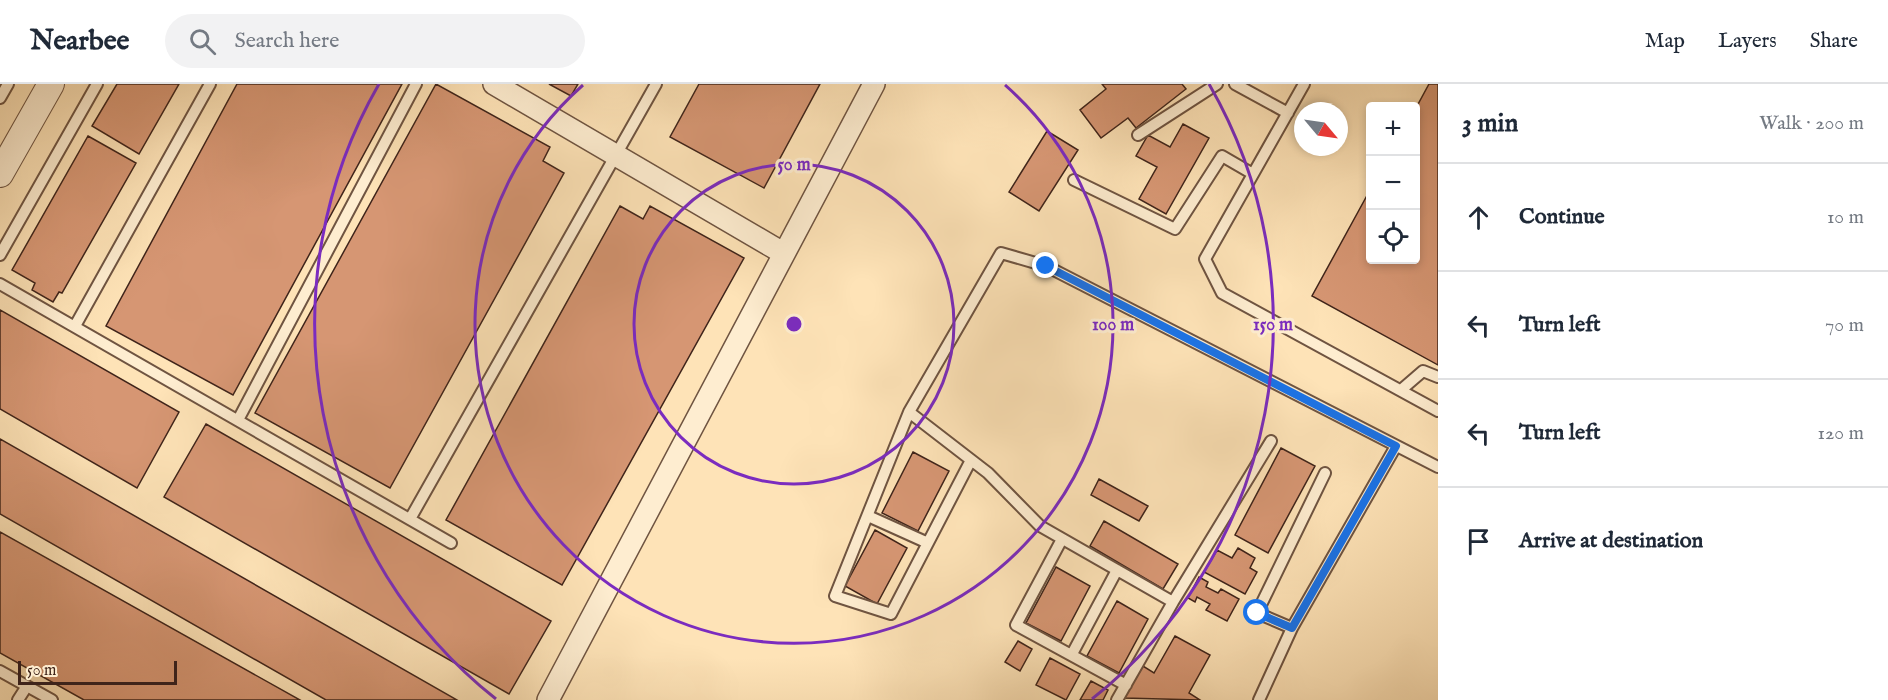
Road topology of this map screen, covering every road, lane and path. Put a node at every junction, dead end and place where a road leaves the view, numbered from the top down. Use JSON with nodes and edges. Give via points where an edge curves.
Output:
{"nodes":[{"id":1,"x":8,"y":84,"type":"edge"},
{"id":2,"x":51,"y":84,"type":"edge"},
{"id":3,"x":98,"y":84,"type":"edge"},
{"id":4,"x":210,"y":84,"type":"edge"},
{"id":5,"x":416,"y":84,"type":"edge"},
{"id":6,"x":494,"y":84,"type":"edge"},
{"id":7,"x":656,"y":84,"type":"edge"},
{"id":8,"x":874,"y":84,"type":"edge"},
{"id":9,"x":1216,"y":84,"type":"edge"},
{"id":10,"x":1235,"y":84,"type":"edge"},
{"id":11,"x":1304,"y":84,"type":"edge"},
{"id":12,"x":0,"y":98,"type":"edge"},
{"id":13,"x":1288,"y":113,"type":"junction"},
{"id":14,"x":1138,"y":135,"type":"dead end"},
{"id":15,"x":615,"y":155,"type":"junction"},
{"id":16,"x":0,"y":174,"type":"edge"},
{"id":17,"x":1253,"y":174,"type":"junction"},
{"id":18,"x":1074,"y":180,"type":"dead end"},
{"id":19,"x":783,"y":253,"type":"junction"},
{"id":20,"x":0,"y":255,"type":"edge"},
{"id":21,"x":0,"y":284,"type":"edge"},
{"id":22,"x":75,"y":326,"type":"junction"},
{"id":23,"x":1438,"y":377,"type":"edge"},
{"id":24,"x":1401,"y":390,"type":"junction"},
{"id":25,"x":1438,"y":411,"type":"edge"},
{"id":26,"x":909,"y":412,"type":"junction"},
{"id":27,"x":238,"y":420,"type":"junction"},
{"id":28,"x":1271,"y":441,"type":"dead end"},
{"id":29,"x":1396,"y":446,"type":"junction"},
{"id":30,"x":971,"y":460,"type":"junction"},
{"id":31,"x":1438,"y":467,"type":"edge"},
{"id":32,"x":1325,"y":473,"type":"dead end"},
{"id":33,"x":868,"y":516,"type":"junction"},
{"id":34,"x":410,"y":519,"type":"junction"},
{"id":35,"x":1062,"y":539,"type":"junction"},
{"id":36,"x":451,"y":543,"type":"dead end"},
{"id":37,"x":928,"y":543,"type":"junction"},
{"id":38,"x":1117,"y":570,"type":"junction"},
{"id":39,"x":1173,"y":602,"type":"junction"},
{"id":40,"x":1292,"y":628,"type":"junction"},
{"id":41,"x":1072,"y":654,"type":"junction"},
{"id":42,"x":0,"y":671,"type":"edge"},
{"id":43,"x":1126,"y":685,"type":"junction"},
{"id":44,"x":27,"y":686,"type":"junction"},
{"id":45,"x":18,"y":700,"type":"edge"},
{"id":46,"x":52,"y":700,"type":"edge"},
{"id":47,"x":548,"y":700,"type":"edge"},
{"id":48,"x":1117,"y":700,"type":"edge"},
{"id":49,"x":1259,"y":700,"type":"edge"}],
"edges":[{"from":1,"to":12,"type":"lane"},
{"from":2,"to":16,"type":"street"},
{"from":3,"to":20,"type":"lane"},
{"from":4,"to":22,"type":"lane"},
{"from":5,"to":27,"type":"lane"},
{"from":6,"to":15,"type":"street"},
{"from":7,"to":15,"type":"lane"},
{"from":8,"to":19,"type":"street"},
{"from":9,"to":14,"type":"lane"},
{"from":10,"to":13,"type":"lane"},
{"from":11,"to":13,"type":"lane"},
{"from":13,"to":17,"type":"lane"},
{"from":15,"to":19,"type":"street"},
{"from":15,"to":34,"type":"lane"},
{"from":17,"to":18,"type":"lane","via":[[1222,156],[1174,229]]},
{"from":17,"to":24,"type":"lane","via":[[1205,259],[1222,293]]},
{"from":19,"to":47,"type":"street"},
{"from":21,"to":22,"type":"lane"},
{"from":22,"to":27,"type":"lane"},
{"from":23,"to":24,"type":"lane","via":[[1423,371]]},
{"from":24,"to":25,"type":"lane"},
{"from":26,"to":29,"type":"lane","via":[[1001,253],[1046,266]]},
{"from":26,"to":30,"type":"lane"},
{"from":26,"to":33,"type":"lane"},
{"from":27,"to":34,"type":"lane"},
{"from":28,"to":39,"type":"lane"},
{"from":29,"to":31,"type":"lane"},
{"from":29,"to":40,"type":"lane"},
{"from":30,"to":35,"type":"lane","via":[[988,472],[1040,526]]},
{"from":30,"to":37,"type":"lane"},
{"from":32,"to":40,"type":"lane","via":[[1257,613]]},
{"from":33,"to":37,"type":"lane"},
{"from":33,"to":37,"type":"lane","via":[[835,597],[891,614]]},
{"from":34,"to":36,"type":"lane"},
{"from":35,"to":38,"type":"lane"},
{"from":35,"to":41,"type":"lane","via":[[1016,625]]},
{"from":38,"to":39,"type":"lane"},
{"from":38,"to":41,"type":"lane"},
{"from":39,"to":43,"type":"lane"},
{"from":40,"to":49,"type":"lane"},
{"from":41,"to":43,"type":"lane"},
{"from":42,"to":44,"type":"lane"},
{"from":43,"to":48,"type":"lane"},
{"from":44,"to":45,"type":"lane"},
{"from":44,"to":46,"type":"lane"}]}
